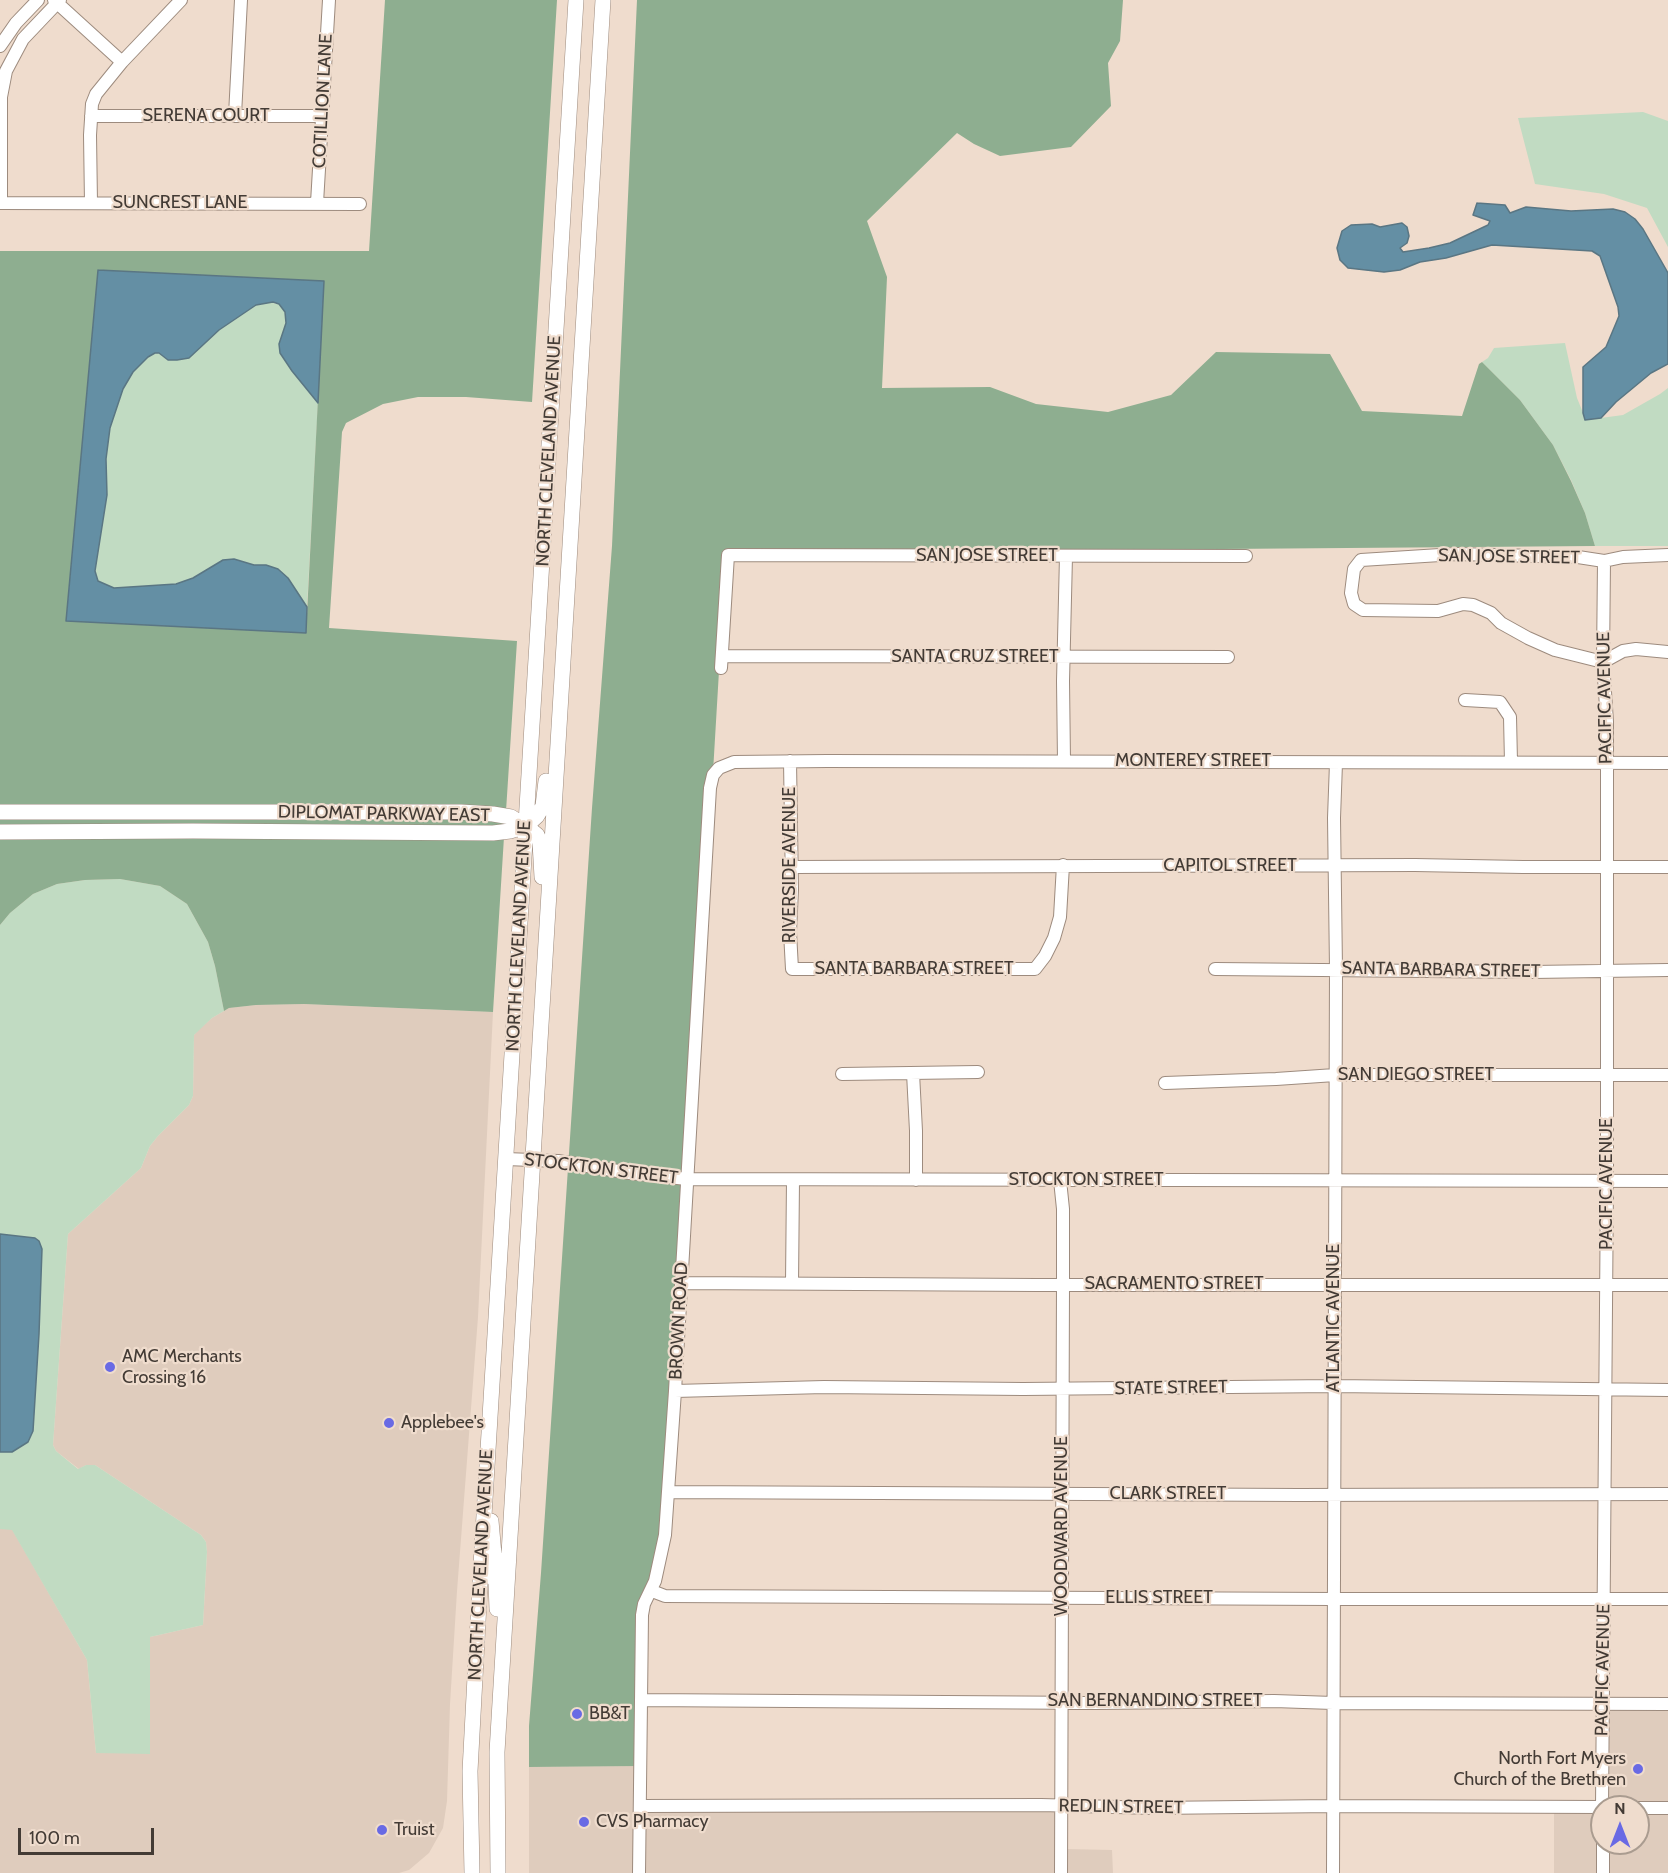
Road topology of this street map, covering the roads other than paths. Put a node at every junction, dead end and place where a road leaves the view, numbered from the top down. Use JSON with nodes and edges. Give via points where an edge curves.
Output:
{"nodes":[{"id":1,"x":38,"y":0,"type":"edge"},
{"id":2,"x":181,"y":0,"type":"edge"},
{"id":3,"x":242,"y":0,"type":"edge"},
{"id":4,"x":329,"y":0,"type":"edge"},
{"id":5,"x":576,"y":0,"type":"edge"},
{"id":6,"x":603,"y":0,"type":"edge"},
{"id":7,"x":57,"y":1,"type":"edge"},
{"id":8,"x":0,"y":46,"type":"edge"},
{"id":9,"x":122,"y":62,"type":"junction"},
{"id":10,"x":235,"y":115,"type":"junction"},
{"id":11,"x":91,"y":116,"type":"junction"},
{"id":12,"x":321,"y":117,"type":"junction"},
{"id":13,"x":0,"y":203,"type":"edge"},
{"id":14,"x":91,"y":203,"type":"junction"},
{"id":15,"x":317,"y":203,"type":"junction"},
{"id":16,"x":360,"y":204,"type":"dead end"},
{"id":17,"x":1668,"y":555,"type":"edge"},
{"id":18,"x":1066,"y":556,"type":"junction"},
{"id":19,"x":1246,"y":556,"type":"dead end"},
{"id":20,"x":1604,"y":561,"type":"junction"},
{"id":21,"x":568,"y":582,"type":"junction"},
{"id":22,"x":1668,"y":652,"type":"edge"},
{"id":23,"x":1064,"y":657,"type":"junction"},
{"id":24,"x":1228,"y":657,"type":"dead end"},
{"id":25,"x":721,"y":662,"type":"joint"},
{"id":26,"x":1603,"y":662,"type":"junction"},
{"id":27,"x":1465,"y":700,"type":"dead end"},
{"id":28,"x":790,"y":761,"type":"junction"},
{"id":29,"x":1064,"y":761,"type":"junction"},
{"id":30,"x":1511,"y":762,"type":"junction"},
{"id":31,"x":1336,"y":763,"type":"junction"},
{"id":32,"x":1668,"y":763,"type":"edge"},
{"id":33,"x":1606,"y":764,"type":"junction"},
{"id":34,"x":719,"y":768,"type":"joint"},
{"id":35,"x":0,"y":812,"type":"edge"},
{"id":36,"x":526,"y":826,"type":"junction"},
{"id":37,"x":0,"y":832,"type":"edge"},
{"id":38,"x":1063,"y":865,"type":"junction"},
{"id":39,"x":1335,"y":866,"type":"junction"},
{"id":40,"x":792,"y":867,"type":"junction"},
{"id":41,"x":1606,"y":867,"type":"junction"},
{"id":42,"x":1668,"y":867,"type":"edge"},
{"id":43,"x":546,"y":941,"type":"junction"},
{"id":44,"x":792,"y":969,"type":"joint"},
{"id":45,"x":1215,"y":969,"type":"dead end"},
{"id":46,"x":1335,"y":969,"type":"junction"},
{"id":47,"x":1668,"y":970,"type":"edge"},
{"id":48,"x":1607,"y":971,"type":"junction"},
{"id":49,"x":978,"y":1072,"type":"dead end"},
{"id":50,"x":913,"y":1073,"type":"junction"},
{"id":51,"x":842,"y":1074,"type":"dead end"},
{"id":52,"x":1335,"y":1075,"type":"junction"},
{"id":53,"x":1607,"y":1075,"type":"junction"},
{"id":54,"x":1668,"y":1075,"type":"edge"},
{"id":55,"x":1165,"y":1083,"type":"dead end"},
{"id":56,"x":506,"y":1159,"type":"junction"},
{"id":57,"x":532,"y":1160,"type":"junction"},
{"id":58,"x":687,"y":1179,"type":"junction"},
{"id":59,"x":793,"y":1180,"type":"junction"},
{"id":60,"x":916,"y":1180,"type":"junction"},
{"id":61,"x":1060,"y":1180,"type":"junction"},
{"id":62,"x":1334,"y":1180,"type":"junction"},
{"id":63,"x":1607,"y":1181,"type":"junction"},
{"id":64,"x":1668,"y":1181,"type":"edge"},
{"id":65,"x":681,"y":1283,"type":"junction"},
{"id":66,"x":792,"y":1283,"type":"junction"},
{"id":67,"x":1063,"y":1284,"type":"junction"},
{"id":68,"x":1334,"y":1285,"type":"junction"},
{"id":69,"x":1606,"y":1285,"type":"junction"},
{"id":70,"x":1668,"y":1285,"type":"edge"},
{"id":71,"x":1334,"y":1386,"type":"junction"},
{"id":72,"x":1062,"y":1389,"type":"junction"},
{"id":73,"x":1606,"y":1390,"type":"junction"},
{"id":74,"x":1668,"y":1390,"type":"edge"},
{"id":75,"x":675,"y":1391,"type":"junction"},
{"id":76,"x":487,"y":1467,"type":"junction"},
{"id":77,"x":669,"y":1492,"type":"junction"},
{"id":78,"x":1062,"y":1493,"type":"junction"},
{"id":79,"x":1333,"y":1494,"type":"junction"},
{"id":80,"x":1604,"y":1494,"type":"junction"},
{"id":81,"x":1668,"y":1494,"type":"edge"},
{"id":82,"x":481,"y":1565,"type":"junction"},
{"id":83,"x":508,"y":1570,"type":"junction"},
{"id":84,"x":651,"y":1591,"type":"junction"},
{"id":85,"x":1062,"y":1598,"type":"junction"},
{"id":86,"x":1604,"y":1598,"type":"junction"},
{"id":87,"x":1333,"y":1599,"type":"junction"},
{"id":88,"x":1668,"y":1599,"type":"edge"},
{"id":89,"x":501,"y":1678,"type":"junction"},
{"id":90,"x":641,"y":1700,"type":"junction"},
{"id":91,"x":1061,"y":1701,"type":"junction"},
{"id":92,"x":1333,"y":1703,"type":"junction"},
{"id":93,"x":1668,"y":1704,"type":"edge"},
{"id":94,"x":1602,"y":1705,"type":"junction"},
{"id":95,"x":1602,"y":1795,"type":"edge"},
{"id":96,"x":640,"y":1806,"type":"junction"},
{"id":97,"x":1062,"y":1806,"type":"junction"},
{"id":98,"x":1333,"y":1806,"type":"junction"},
{"id":99,"x":1590,"y":1807,"type":"edge"},
{"id":100,"x":1650,"y":1808,"type":"edge"},
{"id":101,"x":1668,"y":1808,"type":"edge"},
{"id":102,"x":471,"y":1852,"type":"junction"},
{"id":103,"x":1602,"y":1855,"type":"edge"},
{"id":104,"x":464,"y":1873,"type":"edge"},
{"id":105,"x":472,"y":1873,"type":"edge"},
{"id":106,"x":498,"y":1873,"type":"edge"},
{"id":107,"x":639,"y":1873,"type":"edge"},
{"id":108,"x":1061,"y":1873,"type":"edge"},
{"id":109,"x":1333,"y":1873,"type":"edge"},
{"id":110,"x":1603,"y":1873,"type":"edge"}],
"edges":[{"from":1,"to":8,"type":"street"},
{"from":2,"to":9,"type":"street"},
{"from":3,"to":10,"type":"street"},
{"from":4,"to":12,"type":"street","name":"COTILLION LANE"},
{"from":5,"to":36,"type":"main road","name":"NORTH CLEVELAND AVENUE"},
{"from":6,"to":21,"type":"main road","name":"NORTH CLEVELAND AVENUE"},
{"from":7,"to":9,"type":"street"},
{"from":7,"to":13,"type":"street","via":[[24,39],[6,71],[1,97]]},
{"from":9,"to":11,"type":"street","via":[[96,94]]},
{"from":10,"to":11,"type":"street","name":"SERENA COURT"},
{"from":10,"to":12,"type":"street","name":"SERENA COURT"},
{"from":11,"to":14,"type":"street"},
{"from":12,"to":15,"type":"street","name":"COTILLION LANE"},
{"from":13,"to":14,"type":"street","name":"SUNCREST LANE"},
{"from":14,"to":15,"type":"street","name":"SUNCREST LANE"},
{"from":15,"to":16,"type":"street","name":"SUNCREST LANE"},
{"from":17,"to":20,"type":"street","name":"SAN JOSE STREET"},
{"from":18,"to":19,"type":"street","name":"SAN JOSE STREET"},
{"from":18,"to":23,"type":"street"},
{"from":18,"to":25,"type":"street","name":"SAN JOSE STREET","via":[[728,555]]},
{"from":20,"to":26,"type":"street","name":"PACIFIC AVENUE"},
{"from":20,"to":26,"type":"street","name":"SAN JOSE STREET","via":[[1456,554],[1361,560],[1351,582],[1354,604],[1363,610],[1438,611],[1473,605],[1555,650]]},
{"from":21,"to":36,"type":"main road","via":[[551,692],[543,806]]},
{"from":21,"to":43,"type":"main road","name":"NORTH CLEVELAND AVENUE"},
{"from":22,"to":26,"type":"street","via":[[1623,651]]},
{"from":23,"to":24,"type":"street","name":"SANTA CRUZ STREET"},
{"from":23,"to":25,"type":"street","name":"SANTA CRUZ STREET"},
{"from":23,"to":29,"type":"street"},
{"from":26,"to":33,"type":"street","name":"PACIFIC AVENUE"},
{"from":27,"to":30,"type":"street","via":[[1500,702],[1510,717]]},
{"from":28,"to":29,"type":"street","name":"MONTEREY STREET"},
{"from":28,"to":34,"type":"street","name":"MONTEREY STREET","via":[[734,762]]},
{"from":28,"to":40,"type":"street","name":"RIVERSIDE AVENUE"},
{"from":29,"to":31,"type":"street","name":"MONTEREY STREET"},
{"from":30,"to":31,"type":"street","name":"MONTEREY STREET"},
{"from":30,"to":33,"type":"street","name":"MONTEREY STREET"},
{"from":31,"to":39,"type":"street","name":"ATLANTIC AVENUE"},
{"from":32,"to":33,"type":"street","name":"MONTEREY STREET"},
{"from":33,"to":41,"type":"street","name":"PACIFIC AVENUE"},
{"from":34,"to":58,"type":"street","name":"BROWN ROAD","via":[[710,788]]},
{"from":35,"to":36,"type":"main road","name":"DIPLOMAT PARKWAY EAST","via":[[461,812],[511,817]]},
{"from":36,"to":37,"type":"main road","name":"DIPLOMAT PARKWAY EAST","via":[[493,833]]},
{"from":36,"to":43,"type":"main road","via":[[540,842]]},
{"from":36,"to":56,"type":"main road","name":"NORTH CLEVELAND AVENUE"},
{"from":38,"to":39,"type":"street","name":"CAPITOL STREET"},
{"from":38,"to":40,"type":"street","name":"CAPITOL STREET"},
{"from":38,"to":44,"type":"street","name":"SANTA BARBARA STREET","via":[[1060,918],[1054,938],[1035,969]]},
{"from":39,"to":41,"type":"street","name":"CAPITOL STREET"},
{"from":39,"to":46,"type":"street","name":"ATLANTIC AVENUE"},
{"from":40,"to":44,"type":"street","name":"RIVERSIDE AVENUE"},
{"from":41,"to":42,"type":"street","name":"CAPITOL STREET"},
{"from":41,"to":48,"type":"street","name":"PACIFIC AVENUE"},
{"from":43,"to":57,"type":"main road","name":"NORTH CLEVELAND AVENUE"},
{"from":45,"to":46,"type":"street","name":"SANTA BARBARA STREET"},
{"from":46,"to":48,"type":"street","name":"SANTA BARBARA STREET"},
{"from":46,"to":52,"type":"street","name":"ATLANTIC AVENUE"},
{"from":47,"to":48,"type":"street","name":"SANTA BARBARA STREET"},
{"from":48,"to":53,"type":"street","name":"PACIFIC AVENUE"},
{"from":49,"to":50,"type":"street"},
{"from":50,"to":51,"type":"street"},
{"from":50,"to":60,"type":"street"},
{"from":52,"to":53,"type":"street","name":"SAN DIEGO STREET"},
{"from":52,"to":55,"type":"street","name":"SAN DIEGO STREET"},
{"from":52,"to":62,"type":"street","name":"ATLANTIC AVENUE"},
{"from":53,"to":54,"type":"street","name":"SAN DIEGO STREET"},
{"from":53,"to":63,"type":"street","name":"PACIFIC AVENUE"},
{"from":56,"to":57,"type":"street","name":"STOCKTON STREET"},
{"from":56,"to":76,"type":"main road","name":"NORTH CLEVELAND AVENUE"},
{"from":57,"to":58,"type":"street","name":"STOCKTON STREET"},
{"from":57,"to":83,"type":"main road","name":"NORTH CLEVELAND AVENUE"},
{"from":58,"to":59,"type":"street","name":"STOCKTON STREET"},
{"from":58,"to":65,"type":"street","name":"BROWN ROAD"},
{"from":59,"to":60,"type":"street","name":"STOCKTON STREET"},
{"from":59,"to":66,"type":"street"},
{"from":60,"to":61,"type":"street","name":"STOCKTON STREET"},
{"from":61,"to":62,"type":"street","name":"STOCKTON STREET"},
{"from":61,"to":67,"type":"street","name":"WOODWARD AVENUE"},
{"from":62,"to":63,"type":"street","name":"STOCKTON STREET"},
{"from":62,"to":68,"type":"street","name":"ATLANTIC AVENUE"},
{"from":63,"to":64,"type":"street","name":"STOCKTON STREET"},
{"from":63,"to":69,"type":"street","name":"PACIFIC AVENUE"},
{"from":65,"to":66,"type":"street","name":"SACRAMENTO STREET"},
{"from":65,"to":75,"type":"street","name":"BROWN ROAD"},
{"from":66,"to":67,"type":"street","name":"SACRAMENTO STREET"},
{"from":67,"to":68,"type":"street","name":"SACRAMENTO STREET"},
{"from":67,"to":72,"type":"street","name":"WOODWARD AVENUE"},
{"from":68,"to":69,"type":"street","name":"SACRAMENTO STREET"},
{"from":68,"to":71,"type":"street","name":"ATLANTIC AVENUE"},
{"from":69,"to":70,"type":"street","name":"SACRAMENTO STREET"},
{"from":69,"to":73,"type":"street","name":"PACIFIC AVENUE"},
{"from":71,"to":72,"type":"street","name":"STATE STREET"},
{"from":71,"to":73,"type":"street","name":"STATE STREET"},
{"from":71,"to":79,"type":"street","name":"ATLANTIC AVENUE"},
{"from":72,"to":75,"type":"street","name":"STATE STREET"},
{"from":72,"to":78,"type":"street","name":"WOODWARD AVENUE"},
{"from":73,"to":74,"type":"street","name":"STATE STREET"},
{"from":73,"to":80,"type":"street","name":"PACIFIC AVENUE"},
{"from":75,"to":77,"type":"street","name":"BROWN ROAD"},
{"from":76,"to":82,"type":"main road","name":"NORTH CLEVELAND AVENUE"},
{"from":76,"to":83,"type":"main road","via":[[494,1555]]},
{"from":77,"to":78,"type":"street","name":"CLARK STREET"},
{"from":77,"to":84,"type":"street","name":"BROWN ROAD","via":[[665,1535]]},
{"from":78,"to":79,"type":"street","name":"CLARK STREET"},
{"from":78,"to":85,"type":"street","name":"WOODWARD AVENUE"},
{"from":79,"to":80,"type":"street","name":"CLARK STREET"},
{"from":79,"to":87,"type":"street","name":"ATLANTIC AVENUE"},
{"from":80,"to":81,"type":"street","name":"CLARK STREET"},
{"from":80,"to":86,"type":"street","name":"PACIFIC AVENUE"},
{"from":82,"to":89,"type":"main road","via":[[487,1567],[496,1583]]},
{"from":82,"to":102,"type":"main road","name":"NORTH CLEVELAND AVENUE","via":[[470,1771]]},
{"from":83,"to":89,"type":"main road","name":"NORTH CLEVELAND AVENUE"},
{"from":84,"to":85,"type":"street","name":"ELLIS STREET","via":[[665,1596]]},
{"from":84,"to":90,"type":"street","name":"BROWN ROAD","via":[[642,1615]]},
{"from":85,"to":87,"type":"street","name":"ELLIS STREET"},
{"from":85,"to":91,"type":"street","name":"WOODWARD AVENUE"},
{"from":86,"to":87,"type":"street","name":"ELLIS STREET"},
{"from":86,"to":88,"type":"street","name":"ELLIS STREET"},
{"from":86,"to":94,"type":"street","name":"PACIFIC AVENUE"},
{"from":87,"to":92,"type":"street","name":"ATLANTIC AVENUE"},
{"from":89,"to":106,"type":"main road","name":"NORTH CLEVELAND AVENUE"},
{"from":90,"to":91,"type":"street","name":"SAN BERNANDINO STREET"},
{"from":90,"to":96,"type":"street","name":"BROWN ROAD"},
{"from":91,"to":92,"type":"street","name":"SAN BERNANDINO STREET"},
{"from":91,"to":97,"type":"street","name":"WOODWARD AVENUE"},
{"from":92,"to":94,"type":"street","name":"SAN BERNANDINO STREET"},
{"from":92,"to":98,"type":"street","name":"ATLANTIC AVENUE"},
{"from":93,"to":94,"type":"street","name":"SAN BERNANDINO STREET"},
{"from":94,"to":95,"type":"street","name":"PACIFIC AVENUE"},
{"from":96,"to":97,"type":"street","name":"REDLIN STREET"},
{"from":96,"to":107,"type":"street","name":"BROWN ROAD"},
{"from":97,"to":98,"type":"street","name":"REDLIN STREET"},
{"from":97,"to":108,"type":"street","name":"WOODWARD AVENUE"},
{"from":98,"to":99,"type":"street","name":"REDLIN STREET"},
{"from":98,"to":109,"type":"street","name":"ATLANTIC AVENUE"},
{"from":100,"to":101,"type":"street"},
{"from":102,"to":104,"type":"main road"},
{"from":102,"to":105,"type":"main road","name":"NORTH CLEVELAND AVENUE"},
{"from":103,"to":110,"type":"street"}]}
